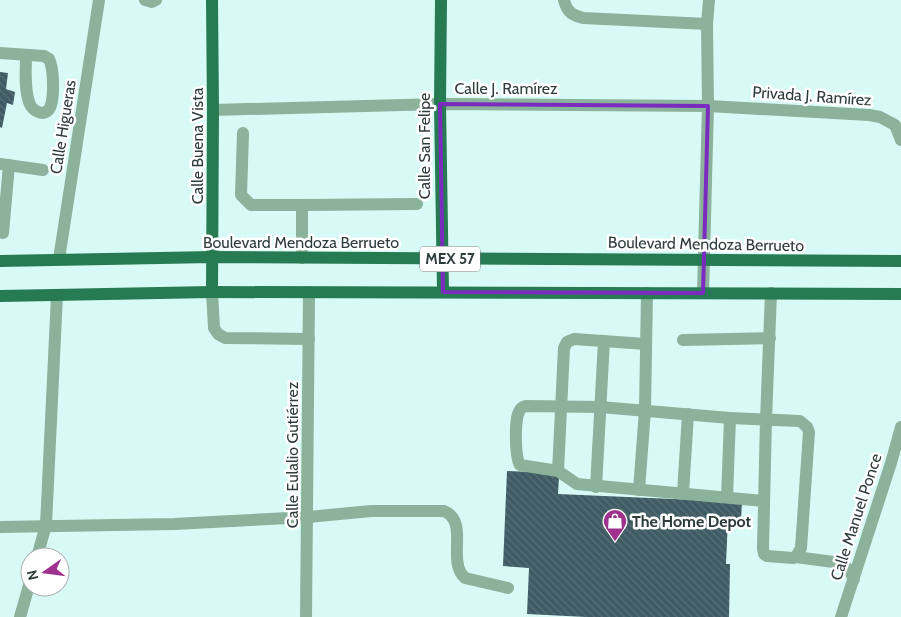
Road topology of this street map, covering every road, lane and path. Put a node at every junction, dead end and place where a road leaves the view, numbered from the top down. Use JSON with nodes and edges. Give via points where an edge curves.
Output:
{"nodes":[{"id":1,"x":99,"y":0,"type":"edge"},
{"id":2,"x":145,"y":0,"type":"edge"},
{"id":3,"x":156,"y":0,"type":"edge"},
{"id":4,"x":212,"y":0,"type":"edge"},
{"id":5,"x":441,"y":0,"type":"edge"},
{"id":6,"x":564,"y":0,"type":"edge"},
{"id":7,"x":709,"y":0,"type":"edge"},
{"id":8,"x":707,"y":24,"type":"junction"},
{"id":9,"x":0,"y":53,"type":"edge"},
{"id":10,"x":26,"y":55,"type":"dead end"},
{"id":11,"x":440,"y":104,"type":"junction"},
{"id":12,"x":708,"y":106,"type":"junction"},
{"id":13,"x":213,"y":110,"type":"junction"},
{"id":14,"x":243,"y":133,"type":"dead end"},
{"id":15,"x":901,"y":140,"type":"edge"},
{"id":16,"x":4,"y":165,"type":"edge"},
{"id":17,"x":43,"y":170,"type":"dead end"},
{"id":18,"x":417,"y":204,"type":"dead end"},
{"id":19,"x":302,"y":205,"type":"junction"},
{"id":20,"x":4,"y":233,"type":"dead end"},
{"id":21,"x":213,"y":257,"type":"junction"},
{"id":22,"x":59,"y":258,"type":"junction"},
{"id":23,"x":302,"y":258,"type":"junction"},
{"id":24,"x":442,"y":259,"type":"junction"},
{"id":25,"x":705,"y":259,"type":"junction"},
{"id":26,"x":0,"y":261,"type":"edge"},
{"id":27,"x":901,"y":261,"type":"edge"},
{"id":28,"x":212,"y":292,"type":"junction"},
{"id":29,"x":309,"y":292,"type":"junction"},
{"id":30,"x":444,"y":292,"type":"junction"},
{"id":31,"x":648,"y":293,"type":"junction"},
{"id":32,"x":703,"y":293,"type":"junction"},
{"id":33,"x":771,"y":293,"type":"junction"},
{"id":34,"x":901,"y":294,"type":"edge"},
{"id":35,"x":57,"y":295,"type":"junction"},
{"id":36,"x":0,"y":296,"type":"edge"},
{"id":37,"x":770,"y":338,"type":"junction"},
{"id":38,"x":309,"y":339,"type":"junction"},
{"id":39,"x":683,"y":340,"type":"dead end"},
{"id":40,"x":604,"y":342,"type":"junction"},
{"id":41,"x":646,"y":344,"type":"junction"},
{"id":42,"x":561,"y":407,"type":"junction"},
{"id":43,"x":600,"y":407,"type":"junction"},
{"id":44,"x":645,"y":410,"type":"junction"},
{"id":45,"x":688,"y":414,"type":"junction"},
{"id":46,"x":730,"y":418,"type":"junction"},
{"id":47,"x":766,"y":419,"type":"junction"},
{"id":48,"x":901,"y":427,"type":"edge"},
{"id":49,"x":896,"y":463,"type":"edge"},
{"id":50,"x":558,"y":471,"type":"junction"},
{"id":51,"x":596,"y":487,"type":"junction"},
{"id":52,"x":639,"y":490,"type":"junction"},
{"id":53,"x":684,"y":494,"type":"junction"},
{"id":54,"x":726,"y":497,"type":"junction"},
{"id":55,"x":764,"y":501,"type":"junction"},
{"id":56,"x":308,"y":517,"type":"junction"},
{"id":57,"x":46,"y":526,"type":"junction"},
{"id":58,"x":0,"y":527,"type":"edge"},
{"id":59,"x":40,"y":547,"type":"edge"},
{"id":60,"x":796,"y":557,"type":"junction"},
{"id":61,"x":854,"y":579,"type":"junction"},
{"id":62,"x":508,"y":588,"type":"dead end"},
{"id":63,"x":26,"y":597,"type":"edge"},
{"id":64,"x":20,"y":617,"type":"edge"},
{"id":65,"x":306,"y":617,"type":"edge"},
{"id":66,"x":841,"y":617,"type":"edge"}],
"edges":[{"from":1,"to":22,"type":"street","name":"Calle Higueras"},
{"from":2,"to":3,"type":"street"},
{"from":4,"to":13,"type":"main road","name":"Calle Buena Vista"},
{"from":5,"to":11,"type":"main road","name":"Calle San Felipe"},
{"from":6,"to":8,"type":"street","via":[[566,9],[574,16],[584,18]]},
{"from":7,"to":8,"type":"street"},
{"from":8,"to":12,"type":"street"},
{"from":9,"to":10,"type":"street"},
{"from":11,"to":12,"type":"street","name":"Calle J. Ramírez"},
{"from":11,"to":13,"type":"street","name":"Calle J. Ramírez"},
{"from":11,"to":24,"type":"main road","name":"Calle San Felipe"},
{"from":12,"to":15,"type":"street","name":"Privada J. Ramírez","via":[[869,115],[895,124]]},
{"from":12,"to":25,"type":"street"},
{"from":13,"to":21,"type":"main road","name":"Calle Buena Vista"},
{"from":14,"to":19,"type":"street","via":[[241,195],[251,205]]},
{"from":16,"to":17,"type":"street"},
{"from":16,"to":20,"type":"street"},
{"from":18,"to":19,"type":"street"},
{"from":19,"to":23,"type":"street"},
{"from":21,"to":22,"type":"main road","name":"Boulevard Mendoza Berrueto","number":"MEX 57"},
{"from":21,"to":23,"type":"main road","name":"Boulevard Mendoza Berrueto","number":"MEX 57"},
{"from":21,"to":28,"type":"main road","name":"Calle Buena Vista"},
{"from":22,"to":26,"type":"main road","name":"Boulevard Mendoza Berrueto","number":"MEX 57"},
{"from":23,"to":24,"type":"main road","name":"Boulevard Mendoza Berrueto","number":"MEX 57"},
{"from":24,"to":25,"type":"main road","name":"Boulevard Mendoza Berrueto","number":"MEX 57"},
{"from":24,"to":30,"type":"main road","name":"Calle San Felipe"},
{"from":25,"to":27,"type":"main road","name":"Boulevard Mendoza Berrueto","number":"MEX 57"},
{"from":25,"to":32,"type":"street"},
{"from":28,"to":29,"type":"main road","number":"MEX 57"},
{"from":28,"to":35,"type":"main road","number":"MEX 57"},
{"from":28,"to":38,"type":"street","via":[[214,328],[225,338]]},
{"from":29,"to":30,"type":"main road","number":"MEX 57"},
{"from":29,"to":38,"type":"street","name":"Calle Eulalio Gutiérrez"},
{"from":30,"to":31,"type":"main road","number":"MEX 57"},
{"from":31,"to":32,"type":"main road","number":"MEX 57"},
{"from":31,"to":41,"type":"street"},
{"from":32,"to":33,"type":"main road","number":"MEX 57"},
{"from":33,"to":34,"type":"main road","number":"MEX 57"},
{"from":33,"to":37,"type":"street"},
{"from":35,"to":36,"type":"main road","number":"MEX 57"},
{"from":35,"to":57,"type":"street"},
{"from":37,"to":39,"type":"street"},
{"from":37,"to":47,"type":"street"},
{"from":38,"to":56,"type":"street","name":"Calle Eulalio Gutiérrez"},
{"from":40,"to":41,"type":"street"},
{"from":40,"to":42,"type":"street","via":[[574,339],[567,342]]},
{"from":40,"to":43,"type":"street"},
{"from":41,"to":44,"type":"street"},
{"from":42,"to":43,"type":"street"},
{"from":42,"to":50,"type":"street"},
{"from":42,"to":50,"type":"street","via":[[526,406],[517,415],[516,456],[520,465]]},
{"from":43,"to":44,"type":"street"},
{"from":43,"to":51,"type":"street"},
{"from":44,"to":45,"type":"street"},
{"from":44,"to":52,"type":"street"},
{"from":45,"to":46,"type":"street"},
{"from":45,"to":53,"type":"street"},
{"from":46,"to":47,"type":"street"},
{"from":46,"to":54,"type":"street"},
{"from":47,"to":55,"type":"street"},
{"from":47,"to":60,"type":"street","via":[[800,422],[808,429],[801,548]]},
{"from":48,"to":49,"type":"street","name":"Calle Manuel Ponce"},
{"from":49,"to":61,"type":"street","name":"Calle Manuel Ponce"},
{"from":50,"to":51,"type":"street","via":[[577,484]]},
{"from":51,"to":52,"type":"street"},
{"from":52,"to":53,"type":"street"},
{"from":53,"to":54,"type":"street"},
{"from":54,"to":55,"type":"street"},
{"from":55,"to":60,"type":"street","via":[[764,554]]},
{"from":56,"to":57,"type":"street"},
{"from":56,"to":62,"type":"street","via":[[371,510],[450,513],[456,524],[460,574]]},
{"from":56,"to":65,"type":"street","name":"Calle Eulalio Gutiérrez"},
{"from":57,"to":58,"type":"street"},
{"from":57,"to":59,"type":"street"},
{"from":60,"to":61,"type":"street","via":[[841,563]]},
{"from":61,"to":66,"type":"street","name":"Calle Manuel Ponce"},
{"from":63,"to":64,"type":"street"}]}
